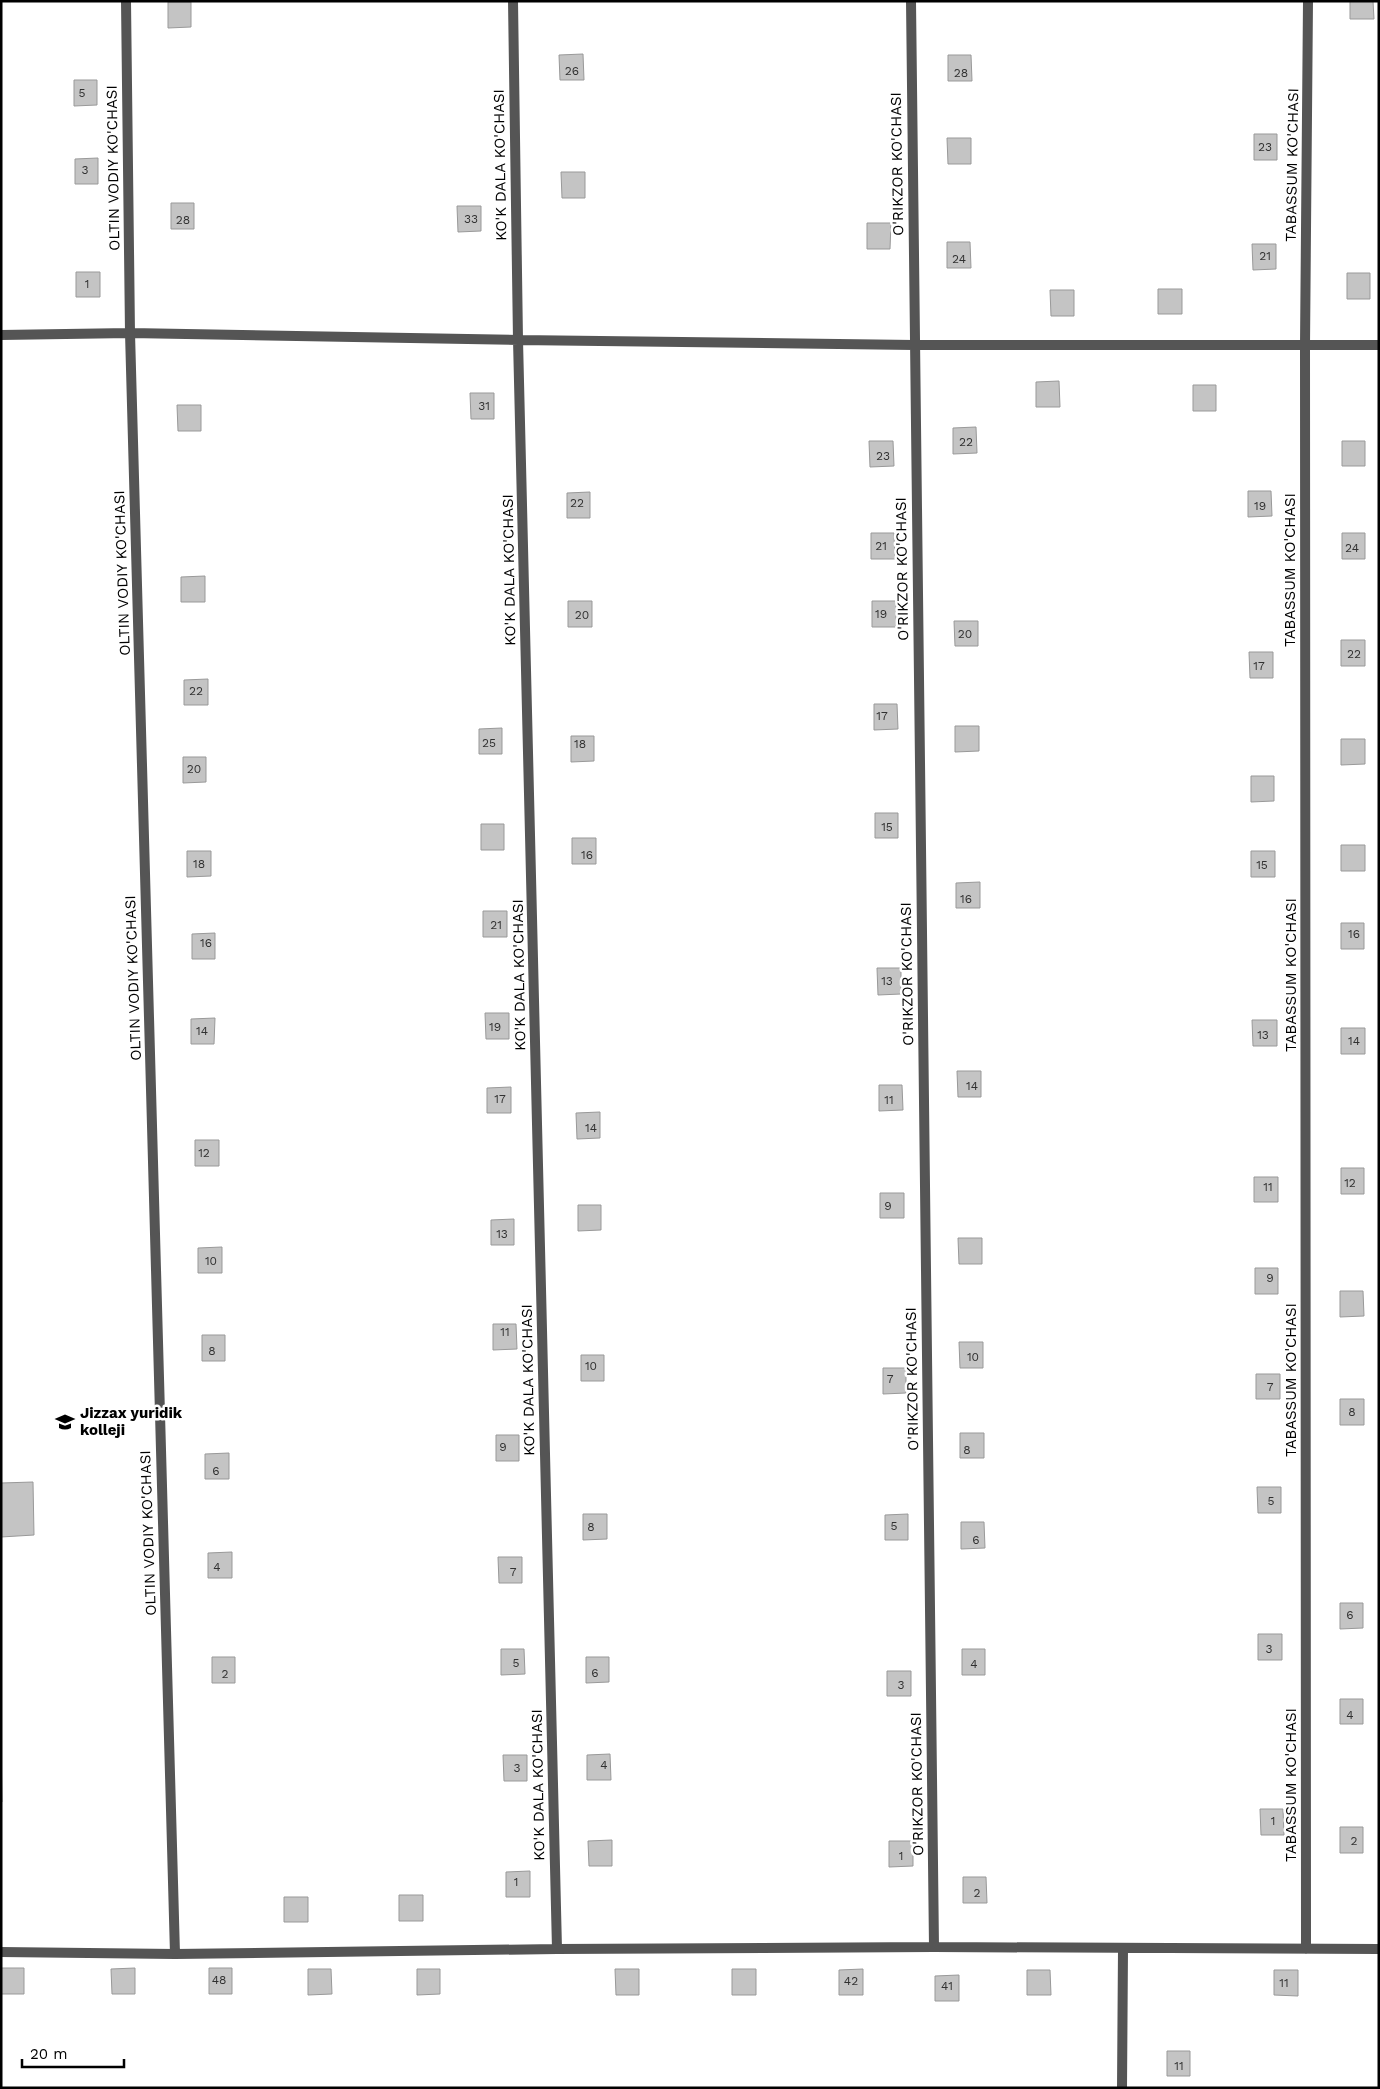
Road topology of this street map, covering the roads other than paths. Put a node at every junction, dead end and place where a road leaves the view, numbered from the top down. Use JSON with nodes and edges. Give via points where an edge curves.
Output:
{"nodes":[{"id":1,"x":126,"y":1,"type":"edge"},
{"id":2,"x":513,"y":1,"type":"edge"},
{"id":3,"x":911,"y":1,"type":"edge"},
{"id":4,"x":1308,"y":1,"type":"edge"},
{"id":5,"x":130,"y":332,"type":"junction"},
{"id":6,"x":1,"y":335,"type":"edge"},
{"id":7,"x":518,"y":340,"type":"junction"},
{"id":8,"x":914,"y":345,"type":"junction"},
{"id":9,"x":1305,"y":345,"type":"junction"},
{"id":10,"x":1379,"y":345,"type":"edge"},
{"id":11,"x":934,"y":1947,"type":"junction"},
{"id":12,"x":557,"y":1949,"type":"junction"},
{"id":13,"x":1123,"y":1949,"type":"junction"},
{"id":14,"x":1306,"y":1949,"type":"junction"},
{"id":15,"x":1379,"y":1949,"type":"edge"},
{"id":16,"x":1,"y":1952,"type":"edge"},
{"id":17,"x":175,"y":1954,"type":"junction"},
{"id":18,"x":1122,"y":2088,"type":"edge"}],
"edges":[{"from":1,"to":5,"type":"street","name":"OLTIN VODIY KO'CHASI"},
{"from":2,"to":7,"type":"street","name":"KO'K DALA KO'CHASI"},
{"from":3,"to":8,"type":"street","name":"O'RIKZOR KO'CHASI"},
{"from":4,"to":9,"type":"street","name":"TABASSUM KO'CHASI"},
{"from":5,"to":6,"type":"street"},
{"from":5,"to":7,"type":"street"},
{"from":5,"to":17,"type":"street","name":"OLTIN VODIY KO'CHASI"},
{"from":7,"to":8,"type":"street"},
{"from":7,"to":12,"type":"street","name":"KO'K DALA KO'CHASI"},
{"from":8,"to":9,"type":"street"},
{"from":8,"to":11,"type":"street","name":"O'RIKZOR KO'CHASI"},
{"from":9,"to":10,"type":"street"},
{"from":9,"to":14,"type":"street","name":"TABASSUM KO'CHASI"},
{"from":11,"to":12,"type":"street"},
{"from":11,"to":13,"type":"street"},
{"from":12,"to":17,"type":"street"},
{"from":13,"to":14,"type":"street"},
{"from":13,"to":18,"type":"street"},
{"from":14,"to":15,"type":"street"},
{"from":16,"to":17,"type":"street"}]}
